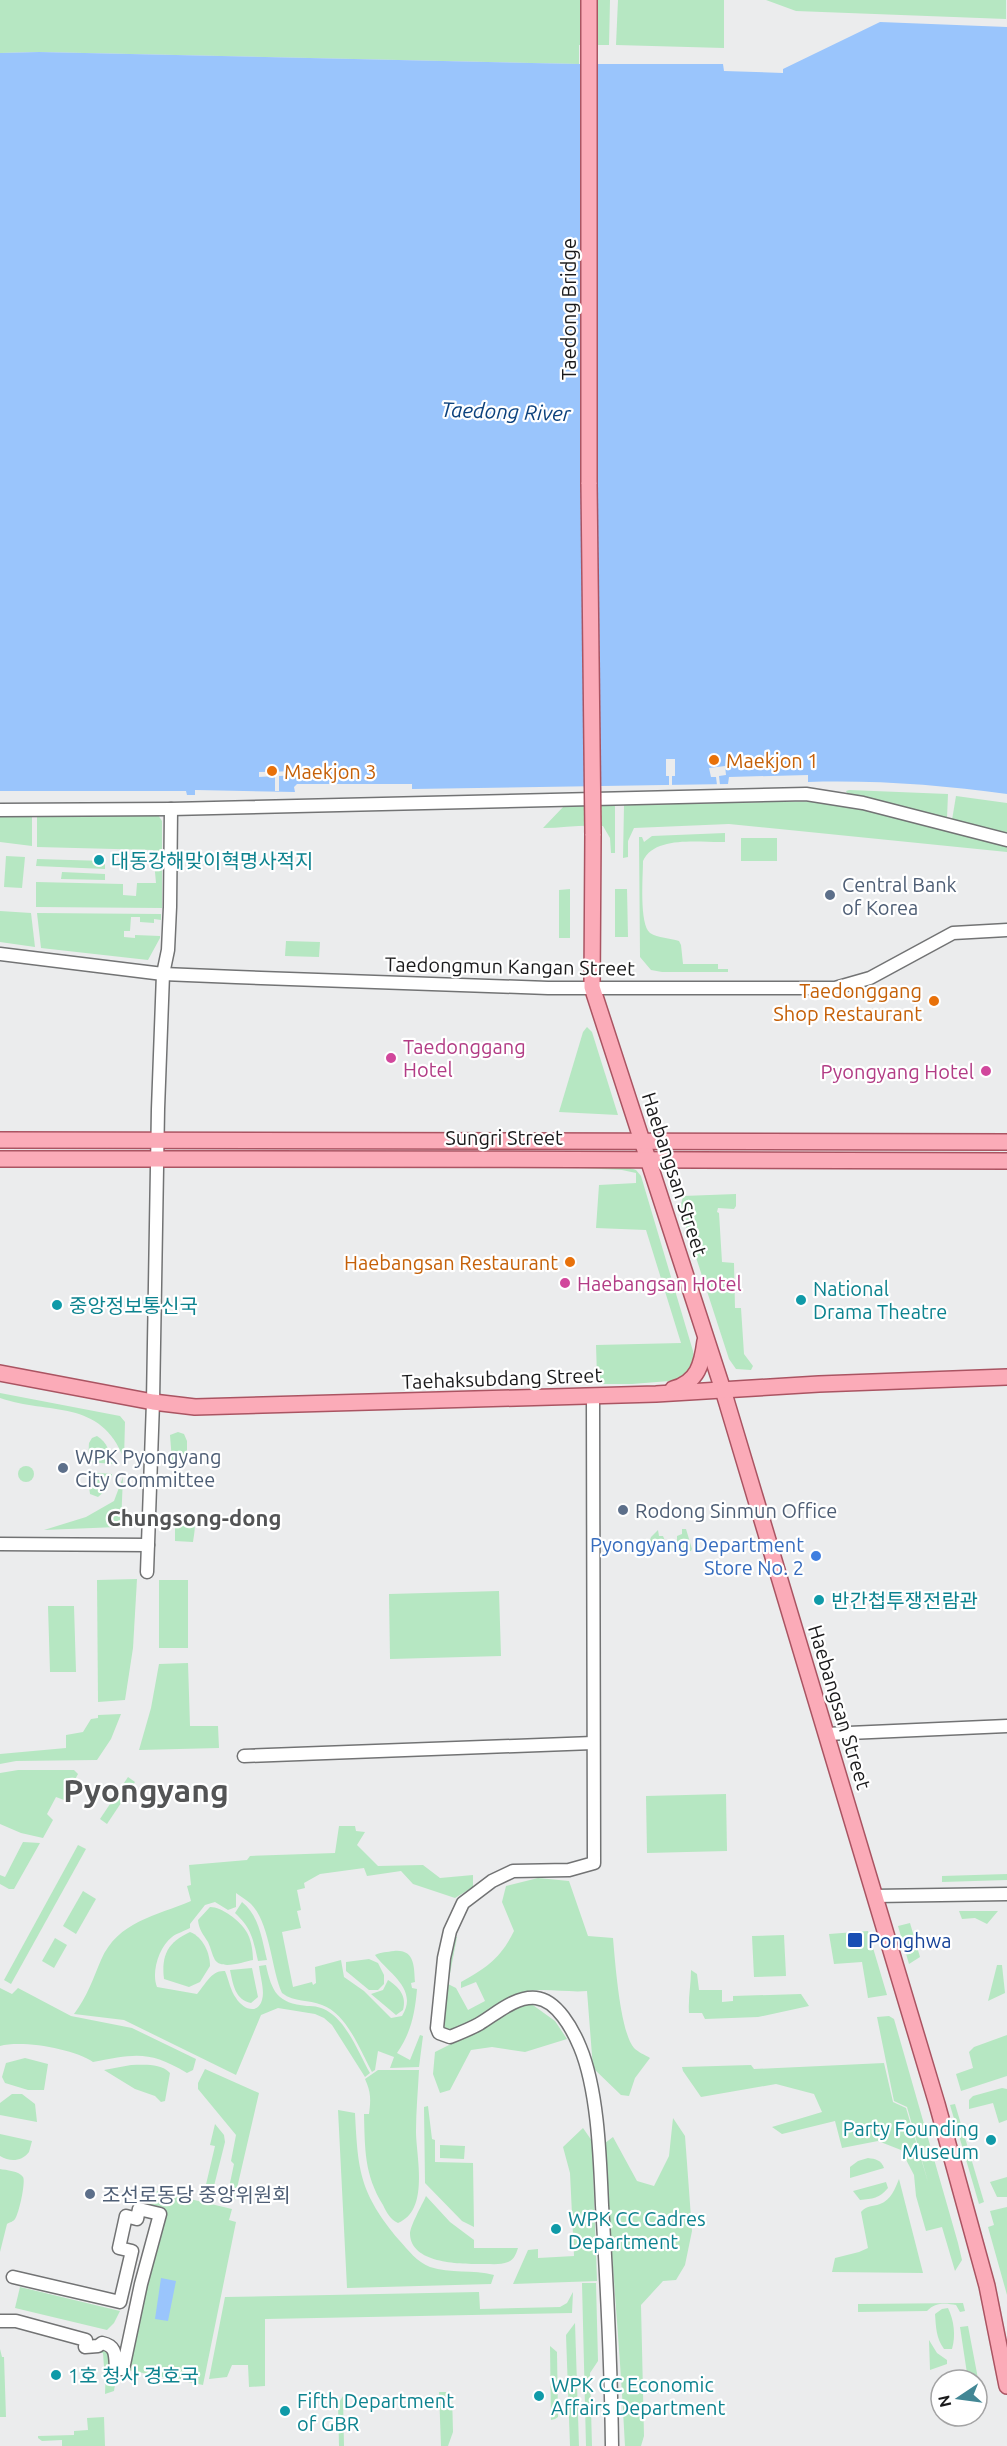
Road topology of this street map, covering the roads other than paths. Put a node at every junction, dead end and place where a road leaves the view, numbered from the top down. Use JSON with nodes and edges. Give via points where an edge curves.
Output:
{"nodes":[{"id":1,"x":589,"y":0,"type":"edge"},
{"id":2,"x":171,"y":809,"type":"junction"},
{"id":3,"x":0,"y":810,"type":"edge"},
{"id":4,"x":592,"y":834,"type":"joint"},
{"id":5,"x":1007,"y":840,"type":"edge"},
{"id":6,"x":1007,"y":930,"type":"edge"},
{"id":7,"x":0,"y":954,"type":"edge"},
{"id":8,"x":164,"y":974,"type":"junction"},
{"id":9,"x":592,"y":987,"type":"junction"},
{"id":10,"x":0,"y":1140,"type":"edge"},
{"id":11,"x":157,"y":1140,"type":"junction"},
{"id":12,"x":643,"y":1142,"type":"junction"},
{"id":13,"x":1007,"y":1142,"type":"edge"},
{"id":14,"x":157,"y":1158,"type":"junction"},
{"id":15,"x":0,"y":1159,"type":"edge"},
{"id":16,"x":648,"y":1159,"type":"junction"},
{"id":17,"x":1007,"y":1161,"type":"edge"},
{"id":18,"x":705,"y":1335,"type":"junction"},
{"id":19,"x":0,"y":1373,"type":"edge"},
{"id":20,"x":1007,"y":1377,"type":"edge"},
{"id":21,"x":723,"y":1390,"type":"junction"},
{"id":22,"x":656,"y":1394,"type":"junction"},
{"id":23,"x":593,"y":1396,"type":"junction"},
{"id":24,"x":153,"y":1402,"type":"junction"},
{"id":25,"x":0,"y":1544,"type":"edge"},
{"id":26,"x":148,"y":1545,"type":"junction"},
{"id":27,"x":147,"y":1572,"type":"dead end"},
{"id":28,"x":1007,"y":1726,"type":"edge"},
{"id":29,"x":826,"y":1734,"type":"junction"},
{"id":30,"x":593,"y":1743,"type":"junction"},
{"id":31,"x":244,"y":1756,"type":"dead end"},
{"id":32,"x":1007,"y":1894,"type":"edge"},
{"id":33,"x":874,"y":1896,"type":"junction"},
{"id":34,"x":13,"y":2277,"type":"dead end"},
{"id":35,"x":0,"y":2321,"type":"edge"},
{"id":36,"x":1007,"y":2386,"type":"edge"},
{"id":37,"x":612,"y":2446,"type":"edge"}],
"edges":[{"from":1,"to":4,"type":"main road","name":"Taedong Bridge","bridge":true},
{"from":2,"to":3,"type":"street"},
{"from":2,"to":5,"type":"street","via":[[806,794],[863,803]]},
{"from":2,"to":8,"type":"street","via":[[169,939]]},
{"from":4,"to":9,"type":"main road","name":"Haebangsan Street"},
{"from":6,"to":9,"type":"street","name":"Taedongmun Kangan Street","via":[[953,933],[870,978],[835,988]]},
{"from":7,"to":8,"type":"street","name":"Taedongmun Kangan Street"},
{"from":8,"to":9,"type":"street","name":"Taedongmun Kangan Street"},
{"from":8,"to":11,"type":"street"},
{"from":9,"to":12,"type":"main road","name":"Haebangsan Street"},
{"from":10,"to":11,"type":"main road","name":"Sungri Street"},
{"from":11,"to":12,"type":"main road","name":"Sungri Street"},
{"from":11,"to":14,"type":"street"},
{"from":12,"to":13,"type":"main road","name":"Sungri Street"},
{"from":12,"to":16,"type":"main road","name":"Haebangsan Street"},
{"from":14,"to":15,"type":"main road","name":"Sungri Street"},
{"from":14,"to":16,"type":"main road","name":"Sungri Street"},
{"from":14,"to":24,"type":"street"},
{"from":16,"to":17,"type":"main road","name":"Sungri Street"},
{"from":16,"to":18,"type":"main road","name":"Haebangsan Street"},
{"from":18,"to":21,"type":"main road","name":"Haebangsan Street"},
{"from":18,"to":22,"type":"main road","via":[[702,1362],[693,1380]]},
{"from":19,"to":24,"type":"main road","name":"Taehaksubdang Street"},
{"from":20,"to":21,"type":"main road","name":"Taehaksubdang Street"},
{"from":21,"to":22,"type":"main road","name":"Taehaksubdang Street"},
{"from":21,"to":29,"type":"main road","name":"Haebangsan Street"},
{"from":22,"to":23,"type":"main road","name":"Taehaksubdang Street"},
{"from":23,"to":24,"type":"main road","name":"Taehaksubdang Street","via":[[195,1407]]},
{"from":23,"to":30,"type":"street"},
{"from":24,"to":26,"type":"street"},
{"from":25,"to":26,"type":"street"},
{"from":26,"to":27,"type":"street"},
{"from":28,"to":29,"type":"street"},
{"from":29,"to":33,"type":"main road","name":"Haebangsan Street"},
{"from":30,"to":31,"type":"street"},
{"from":30,"to":37,"type":"street","via":[[594,1863],[569,1870],[513,1871],[463,1903],[450,1931],[444,1958],[437,2028],[443,2036],[450,2037],[478,2025],[504,2007],[537,1998],[556,2009],[581,2049],[599,2151],[611,2351]]},
{"from":32,"to":33,"type":"street"},
{"from":33,"to":36,"type":"main road","name":"Haebangsan Street","via":[[968,2211]]},
{"from":34,"to":35,"type":"street","via":[[120,2302],[132,2251],[119,2248],[126,2216],[137,2219],[139,2209],[160,2214],[123,2368],[116,2369],[115,2351],[110,2345],[85,2347],[86,2340],[16,2321]]}]}
